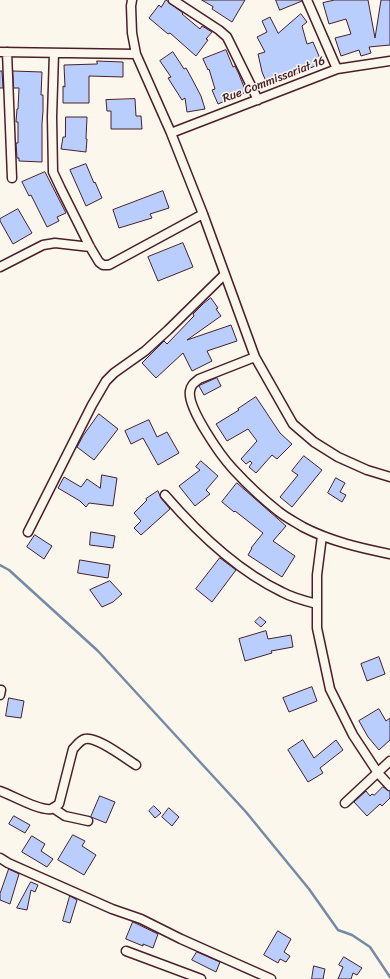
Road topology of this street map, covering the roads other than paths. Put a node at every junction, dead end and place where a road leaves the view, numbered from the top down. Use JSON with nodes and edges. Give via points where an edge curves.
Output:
{"nodes":[{"id":1,"x":132,"y":0,"type":"edge"},
{"id":2,"x":172,"y":0,"type":"edge"},
{"id":3,"x":307,"y":0,"type":"edge"},
{"id":4,"x":4,"y":52,"type":"edge"},
{"id":5,"x":54,"y":53,"type":"junction"},
{"id":6,"x":136,"y":54,"type":"junction"},
{"id":7,"x":390,"y":61,"type":"edge"},
{"id":8,"x":337,"y":69,"type":"junction"},
{"id":9,"x":258,"y":100,"type":"junction"},
{"id":10,"x":171,"y":133,"type":"junction"},
{"id":11,"x":12,"y":178,"type":"dead end"},
{"id":12,"x":203,"y":214,"type":"junction"},
{"id":13,"x":90,"y":247,"type":"junction"},
{"id":14,"x":0,"y":267,"type":"edge"},
{"id":15,"x":224,"y":276,"type":"junction"},
{"id":16,"x":255,"y":357,"type":"junction"},
{"id":17,"x":390,"y":477,"type":"edge"},
{"id":18,"x":165,"y":495,"type":"dead end"},
{"id":19,"x":28,"y":532,"type":"dead end"},
{"id":20,"x":322,"y":536,"type":"junction"},
{"id":21,"x":390,"y":554,"type":"edge"},
{"id":22,"x":317,"y":604,"type":"junction"},
{"id":23,"x":390,"y":761,"type":"edge"},
{"id":24,"x":136,"y":765,"type":"dead end"},
{"id":25,"x":378,"y":773,"type":"junction"},
{"id":26,"x":390,"y":786,"type":"edge"},
{"id":27,"x":0,"y":790,"type":"edge"},
{"id":28,"x":345,"y":803,"type":"dead end"},
{"id":29,"x":53,"y":808,"type":"junction"},
{"id":30,"x":88,"y":821,"type":"dead end"},
{"id":31,"x":0,"y":858,"type":"edge"},
{"id":32,"x":126,"y":951,"type":"dead end"},
{"id":33,"x":258,"y":977,"type":"edge"},
{"id":34,"x":200,"y":979,"type":"edge"},
{"id":35,"x":271,"y":979,"type":"edge"}],
"edges":[{"from":1,"to":6,"type":"street","via":[[132,33]]},
{"from":2,"to":9,"type":"street","via":[[227,37]]},
{"from":3,"to":8,"type":"street"},
{"from":4,"to":5,"type":"street"},
{"from":4,"to":11,"type":"street"},
{"from":5,"to":6,"type":"street"},
{"from":5,"to":13,"type":"street","via":[[53,172]]},
{"from":6,"to":10,"type":"street"},
{"from":7,"to":8,"type":"street","name":"Rue Commissariat 16"},
{"from":8,"to":9,"type":"street","name":"Rue Commissariat 16"},
{"from":9,"to":10,"type":"street","name":"Rue Commissariat 16"},
{"from":10,"to":12,"type":"street"},
{"from":12,"to":13,"type":"street","via":[[109,265],[99,262]]},
{"from":12,"to":15,"type":"street"},
{"from":13,"to":14,"type":"street","via":[[55,243],[43,245]]},
{"from":15,"to":16,"type":"street"},
{"from":15,"to":19,"type":"street","via":[[145,351],[106,381]]},
{"from":16,"to":17,"type":"street","via":[[293,424],[338,458]]},
{"from":16,"to":20,"type":"street","via":[[199,379],[192,385],[192,406],[199,421],[232,469],[278,511]]},
{"from":18,"to":22,"type":"street","via":[[188,522],[252,575],[282,592]]},
{"from":20,"to":21,"type":"street"},
{"from":20,"to":22,"type":"street","via":[[317,575]]},
{"from":22,"to":25,"type":"street","via":[[317,628],[330,689],[352,735]]},
{"from":23,"to":25,"type":"street"},
{"from":24,"to":29,"type":"street","via":[[96,740],[85,739],[73,749],[59,804]]},
{"from":25,"to":26,"type":"street"},
{"from":25,"to":28,"type":"street"},
{"from":27,"to":29,"type":"street","via":[[29,803]]},
{"from":29,"to":30,"type":"street","via":[[65,816]]},
{"from":31,"to":33,"type":"street","via":[[112,909],[141,919],[221,956]]},
{"from":32,"to":34,"type":"street"},
{"from":33,"to":35,"type":"street"}]}
